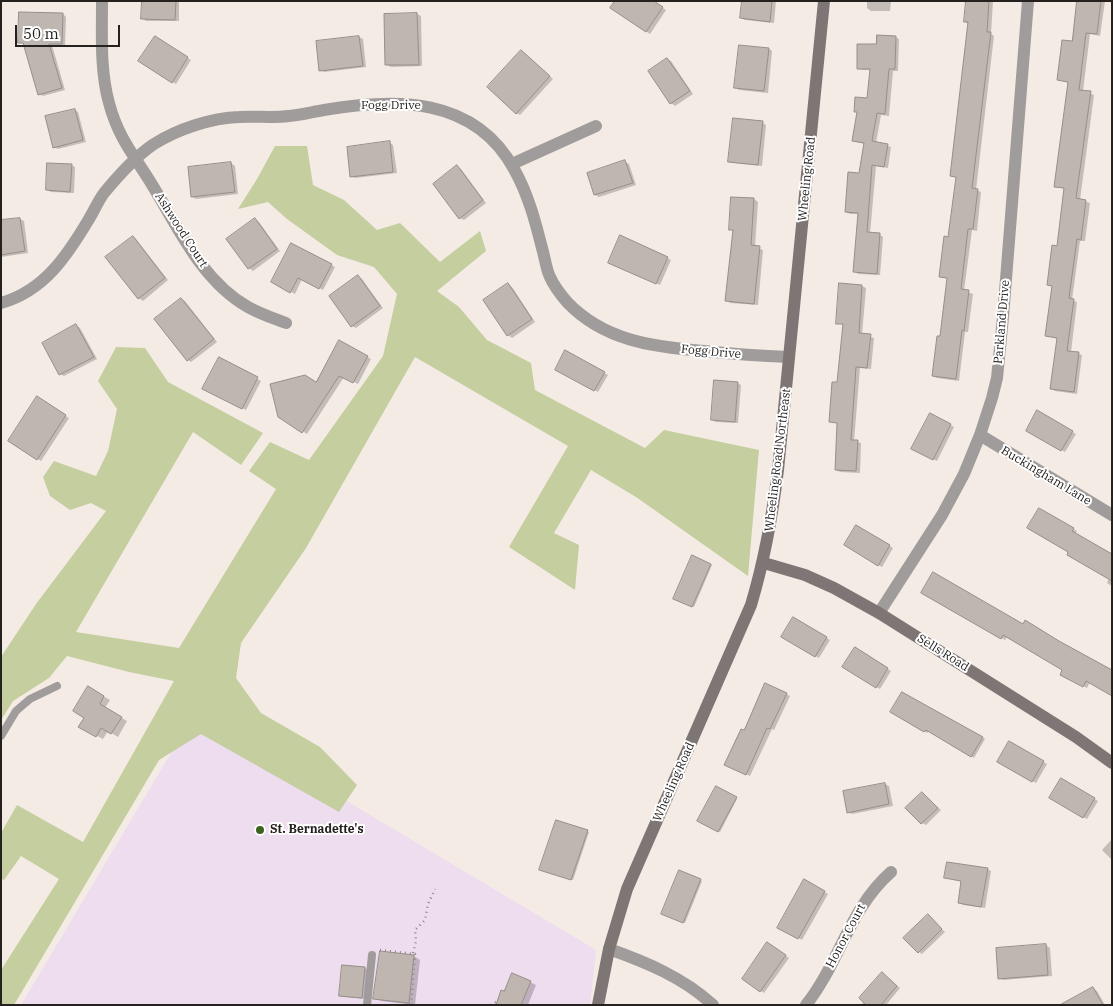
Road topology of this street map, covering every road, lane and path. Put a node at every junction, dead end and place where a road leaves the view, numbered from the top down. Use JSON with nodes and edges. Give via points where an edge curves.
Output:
{"nodes":[{"id":1,"x":102,"y":1,"type":"edge"},
{"id":2,"x":824,"y":1,"type":"edge"},
{"id":3,"x":1028,"y":1,"type":"edge"},
{"id":4,"x":596,"y":126,"type":"dead end"},
{"id":5,"x":135,"y":159,"type":"junction"},
{"id":6,"x":512,"y":164,"type":"junction"},
{"id":7,"x":1,"y":303,"type":"edge"},
{"id":8,"x":286,"y":323,"type":"dead end"},
{"id":9,"x":789,"y":357,"type":"junction"},
{"id":10,"x":980,"y":435,"type":"junction"},
{"id":11,"x":1112,"y":515,"type":"edge"},
{"id":12,"x":764,"y":563,"type":"junction"},
{"id":13,"x":879,"y":614,"type":"junction"},
{"id":14,"x":57,"y":686,"type":"dead end"},
{"id":15,"x":1,"y":736,"type":"edge"},
{"id":16,"x":1112,"y":763,"type":"edge"},
{"id":17,"x":891,"y":872,"type":"dead end"},
{"id":18,"x":435,"y":889,"type":"dead end"},
{"id":19,"x":609,"y":948,"type":"junction"},
{"id":20,"x":413,"y":953,"type":"junction"},
{"id":21,"x":372,"y":955,"type":"joint"},
{"id":22,"x":497,"y":1003,"type":"dead end"},
{"id":23,"x":366,"y":1005,"type":"edge"},
{"id":24,"x":411,"y":1005,"type":"edge"},
{"id":25,"x":491,"y":1005,"type":"edge"},
{"id":26,"x":598,"y":1005,"type":"edge"},
{"id":27,"x":713,"y":1005,"type":"edge"},
{"id":28,"x":806,"y":1005,"type":"edge"}],
"edges":[{"from":1,"to":5,"type":"street","name":"Ashwood Court","via":[[108,101],[122,139]]},
{"from":2,"to":9,"type":"street","name":"Wheeling Road"},
{"from":3,"to":10,"type":"street","name":"Parkland Drive","via":[[998,369]]},
{"from":4,"to":6,"type":"street"},
{"from":5,"to":6,"type":"street","name":"Fogg Drive","via":[[166,138],[222,118],[291,116],[364,104],[406,104],[446,110],[465,118],[498,144]]},
{"from":5,"to":7,"type":"street","name":"Fogg Drive","via":[[104,194],[72,247],[51,274],[24,294]]},
{"from":5,"to":8,"type":"street","name":"Ashwood Court","via":[[202,266],[215,281],[247,307]]},
{"from":6,"to":9,"type":"street","name":"Fogg Drive","via":[[529,198],[550,277],[561,295],[591,323],[628,340],[648,345]]},
{"from":9,"to":12,"type":"street","name":"Wheeling Road Northeast"},
{"from":10,"to":11,"type":"street","name":"Buckingham Lane"},
{"from":10,"to":13,"type":"street","name":"Parkland Drive","via":[[944,511]]},
{"from":12,"to":13,"type":"street","name":"Sells Road","via":[[805,575]]},
{"from":12,"to":19,"type":"street","name":"Wheeling Road","via":[[751,605],[627,888]]},
{"from":13,"to":16,"type":"street","name":"Sells Road","via":[[1076,737]]},
{"from":14,"to":15,"type":"lane","via":[[30,699],[16,712]]},
{"from":17,"to":28,"type":"street","name":"Honor Court","via":[[879,882],[860,908],[824,978]]},
{"from":18,"to":20,"type":"path","via":[[425,920],[415,930]]},
{"from":19,"to":26,"type":"street","name":"Wheeling Road"},
{"from":19,"to":27,"type":"street","via":[[664,972]]},
{"from":20,"to":21,"type":"path","via":[[379,950]]},
{"from":20,"to":24,"type":"path","via":[[416,957]]},
{"from":21,"to":23,"type":"lane"},
{"from":22,"to":25,"type":"path"}]}
